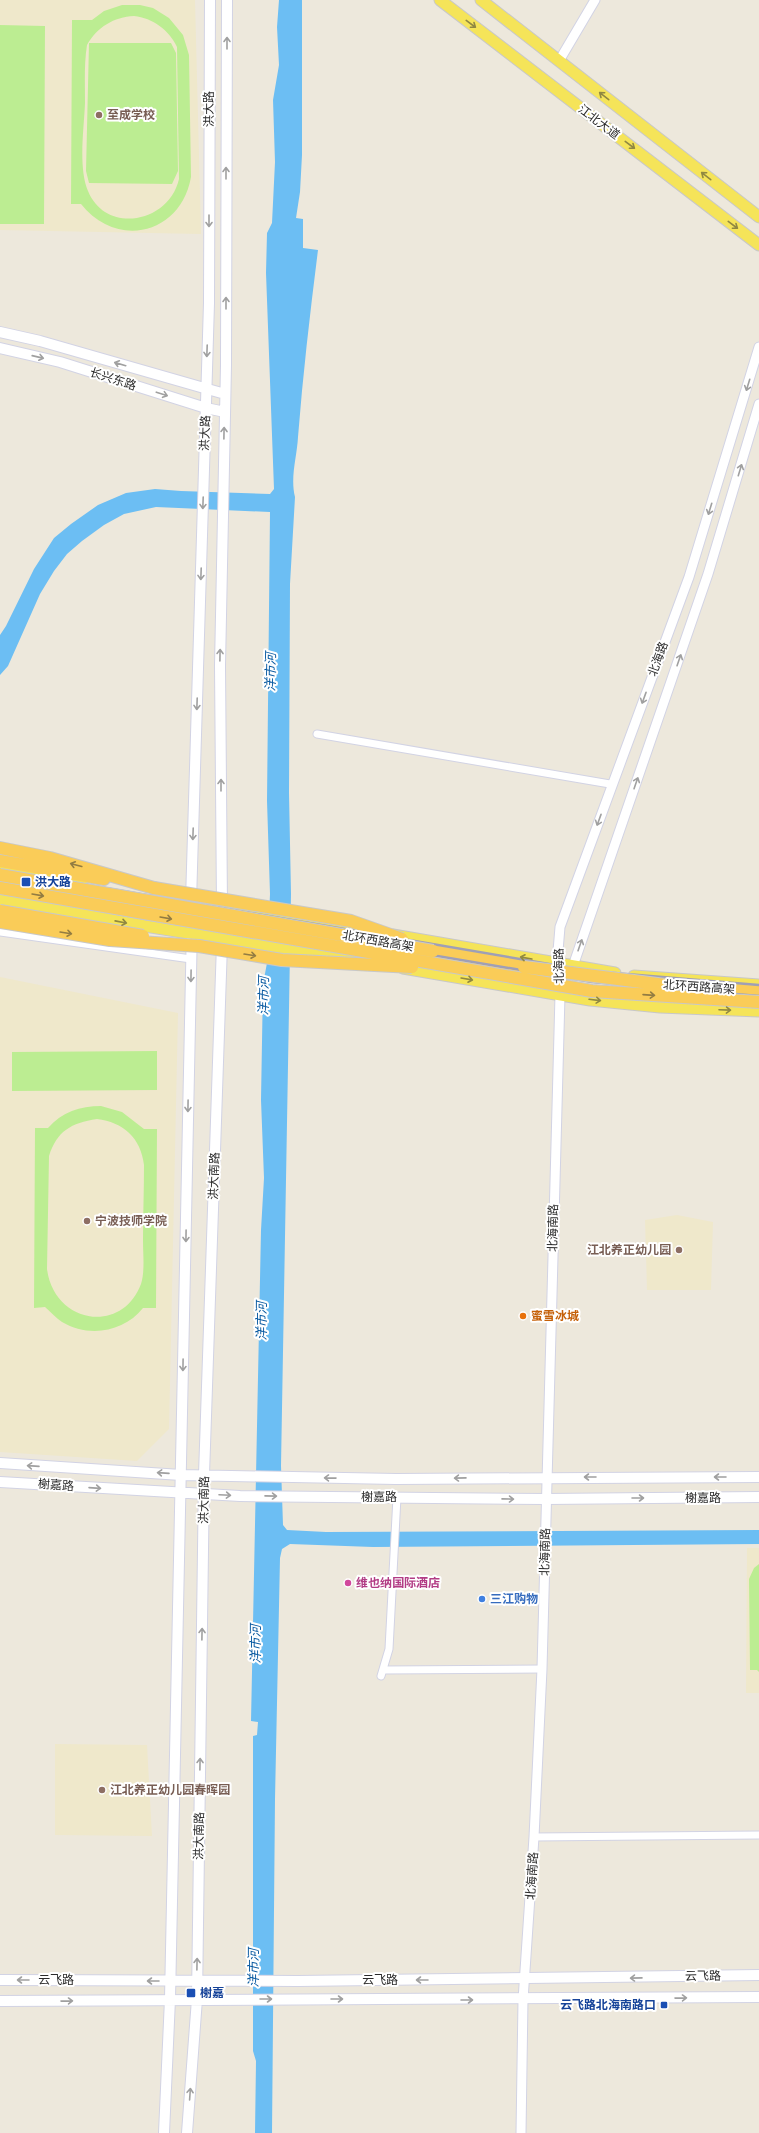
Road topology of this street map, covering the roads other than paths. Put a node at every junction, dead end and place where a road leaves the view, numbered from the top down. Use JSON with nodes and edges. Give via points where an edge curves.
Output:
{"nodes":[{"id":1,"x":210,"y":0,"type":"edge"},
{"id":2,"x":227,"y":0,"type":"edge"},
{"id":3,"x":440,"y":0,"type":"edge"},
{"id":4,"x":481,"y":0,"type":"edge"},
{"id":5,"x":595,"y":0,"type":"edge"},
{"id":6,"x":559,"y":61,"type":"junction"},
{"id":7,"x":759,"y":217,"type":"edge"},
{"id":8,"x":759,"y":245,"type":"edge"},
{"id":9,"x":0,"y":332,"type":"edge"},
{"id":10,"x":759,"y":347,"type":"edge"},
{"id":11,"x":0,"y":348,"type":"edge"},
{"id":12,"x":206,"y":388,"type":"junction"},
{"id":13,"x":225,"y":394,"type":"junction"},
{"id":14,"x":759,"y":404,"type":"edge"},
{"id":15,"x":206,"y":408,"type":"junction"},
{"id":16,"x":225,"y":412,"type":"junction"},
{"id":17,"x":317,"y":734,"type":"dead end"},
{"id":18,"x":610,"y":784,"type":"dead end"},
{"id":19,"x":0,"y":848,"type":"edge"},
{"id":20,"x":0,"y":862,"type":"edge"},
{"id":21,"x":221,"y":866,"type":"joint"},
{"id":22,"x":192,"y":867,"type":"joint"},
{"id":23,"x":0,"y":868,"type":"edge"},
{"id":24,"x":0,"y":875,"type":"edge"},
{"id":25,"x":0,"y":888,"type":"edge"},
{"id":26,"x":154,"y":888,"type":"junction"},
{"id":27,"x":0,"y":899,"type":"edge"},
{"id":28,"x":191,"y":902,"type":"junction"},
{"id":29,"x":222,"y":907,"type":"junction"},
{"id":30,"x":0,"y":911,"type":"edge"},
{"id":31,"x":0,"y":922,"type":"edge"},
{"id":32,"x":0,"y":932,"type":"edge"},
{"id":33,"x":192,"y":933,"type":"junction"},
{"id":34,"x":222,"y":938,"type":"junction"},
{"id":35,"x":199,"y":946,"type":"junction"},
{"id":36,"x":433,"y":950,"type":"junction"},
{"id":37,"x":191,"y":959,"type":"junction"},
{"id":38,"x":557,"y":963,"type":"junction"},
{"id":39,"x":573,"y":966,"type":"junction"},
{"id":40,"x":458,"y":968,"type":"junction"},
{"id":41,"x":560,"y":995,"type":"junction"},
{"id":42,"x":758,"y":997,"type":"edge"},
{"id":43,"x":0,"y":1464,"type":"edge"},
{"id":44,"x":181,"y":1475,"type":"junction"},
{"id":45,"x":204,"y":1475,"type":"junction"},
{"id":46,"x":547,"y":1477,"type":"junction"},
{"id":47,"x":759,"y":1477,"type":"edge"},
{"id":48,"x":0,"y":1482,"type":"edge"},
{"id":49,"x":181,"y":1493,"type":"junction"},
{"id":50,"x":204,"y":1494,"type":"junction"},
{"id":51,"x":759,"y":1497,"type":"edge"},
{"id":52,"x":397,"y":1502,"type":"junction"},
{"id":53,"x":546,"y":1503,"type":"junction"},
{"id":54,"x":542,"y":1669,"type":"junction"},
{"id":55,"x":759,"y":1835,"type":"edge"},
{"id":56,"x":534,"y":1837,"type":"junction"},
{"id":57,"x":759,"y":1976,"type":"edge"},
{"id":58,"x":525,"y":1979,"type":"junction"},
{"id":59,"x":0,"y":1980,"type":"edge"},
{"id":60,"x":171,"y":1981,"type":"junction"},
{"id":61,"x":197,"y":1981,"type":"junction"},
{"id":62,"x":759,"y":1997,"type":"edge"},
{"id":63,"x":170,"y":1999,"type":"junction"},
{"id":64,"x":197,"y":1999,"type":"junction"},
{"id":65,"x":523,"y":2000,"type":"junction"},
{"id":66,"x":0,"y":2002,"type":"edge"},
{"id":67,"x":164,"y":2133,"type":"edge"},
{"id":68,"x":187,"y":2133,"type":"edge"},
{"id":69,"x":521,"y":2133,"type":"edge"}],
"edges":[{"from":1,"to":12,"type":"main road","name":"洪大路","one_way":true,"via":[[209,295]]},
{"from":13,"to":2,"type":"main road","name":"洪大路","one_way":true},
{"from":3,"to":8,"type":"main road","name":"江北大道","one_way":true},
{"from":4,"to":6,"type":"main road","name":"江北大道"},
{"from":5,"to":6,"type":"street"},
{"from":7,"to":6,"type":"main road","name":"江北大道","one_way":true},
{"from":12,"to":9,"type":"main road","name":"长兴东路","one_way":true},
{"from":10,"to":38,"type":"street","name":"北海路","one_way":true,"via":[[688,577],[560,927]]},
{"from":11,"to":15,"type":"main road","name":"长兴东路","one_way":true,"via":[[60,362]]},
{"from":12,"to":13,"type":"main road","name":"长兴东路"},
{"from":12,"to":15,"type":"main road","name":"洪大路"},
{"from":13,"to":16,"type":"main road","name":"洪大路"},
{"from":39,"to":14,"type":"street","name":"北海路","one_way":true,"via":[[708,574]]},
{"from":15,"to":16,"type":"main road","name":"长兴东路"},
{"from":15,"to":22,"type":"main road","name":"洪大路","one_way":true},
{"from":21,"to":16,"type":"main road","name":"洪大路","one_way":true,"via":[[220,666]]},
{"from":17,"to":18,"type":"street"},
{"from":26,"to":19,"type":"highway","one_way":true,"via":[[50,858]]},
{"from":20,"to":26,"type":"highway"},
{"from":21,"to":29,"type":"main road","name":"洪大南路"},
{"from":22,"to":28,"type":"main road","name":"洪大南路"},
{"from":23,"to":28,"type":"main road"},
{"from":24,"to":36,"type":"highway","name":"北环西路高架","bridge":true},
{"from":25,"to":40,"type":"highway","name":"北环西路高架","one_way":true,"bridge":true},
{"from":26,"to":36,"type":"highway","bridge":true,"via":[[350,920]]},
{"from":27,"to":33,"type":"main road","one_way":true},
{"from":28,"to":29,"type":"main road"},
{"from":28,"to":33,"type":"main road","name":"洪大南路"},
{"from":29,"to":34,"type":"main road","name":"洪大南路"},
{"from":38,"to":29,"type":"main road","one_way":true},
{"from":30,"to":35,"type":"highway","bridge":true},
{"from":31,"to":35,"type":"highway","one_way":true,"bridge":true,"via":[[110,940]]},
{"from":32,"to":37,"type":"street"},
{"from":33,"to":34,"type":"main road"},
{"from":33,"to":37,"type":"main road","name":"洪大南路"},
{"from":34,"to":41,"type":"main road","one_way":true},
{"from":34,"to":45,"type":"main road","name":"洪大南路"},
{"from":35,"to":40,"type":"highway","one_way":true,"bridge":true,"via":[[282,960]]},
{"from":36,"to":42,"type":"highway","name":"北环西路高架","bridge":true,"via":[[623,981]]},
{"from":37,"to":44,"type":"main road","name":"洪大南路","one_way":true},
{"from":38,"to":39,"type":"main road"},
{"from":38,"to":41,"type":"street","name":"北海路"},
{"from":39,"to":41,"type":"street","name":"北海路"},
{"from":39,"to":42,"type":"main road"},
{"from":40,"to":42,"type":"highway","name":"北环西路高架","one_way":true,"bridge":true,"via":[[592,991]]},
{"from":41,"to":42,"type":"main road","one_way":true,"via":[[660,1007]]},
{"from":41,"to":46,"type":"street","name":"北海南路"},
{"from":44,"to":43,"type":"main road","name":"榭嘉路","one_way":true},
{"from":44,"to":45,"type":"main road","name":"榭嘉路"},
{"from":44,"to":49,"type":"main road","name":"洪大南路"},
{"from":46,"to":45,"type":"main road","name":"榭嘉路","one_way":true,"via":[[396,1479]]},
{"from":45,"to":50,"type":"main road","name":"洪大南路"},
{"from":47,"to":46,"type":"main road","name":"榭嘉路","one_way":true},
{"from":46,"to":53,"type":"street","name":"北海南路"},
{"from":48,"to":49,"type":"main road","name":"榭嘉路","one_way":true},
{"from":49,"to":50,"type":"main road","name":"榭嘉路"},
{"from":49,"to":60,"type":"main road","name":"洪大南路"},
{"from":50,"to":52,"type":"main road","name":"榭嘉路","one_way":true,"via":[[302,1496]]},
{"from":61,"to":50,"type":"main road","name":"洪大南路","one_way":true},
{"from":53,"to":51,"type":"main road","name":"榭嘉路","one_way":true},
{"from":52,"to":53,"type":"main road","name":"榭嘉路","one_way":true},
{"from":52,"to":54,"type":"street","via":[[389,1649],[382,1673]]},
{"from":53,"to":54,"type":"street","name":"北海南路"},
{"from":54,"to":56,"type":"street","name":"北海南路"},
{"from":55,"to":56,"type":"street"},
{"from":56,"to":58,"type":"street","name":"北海南路"},
{"from":57,"to":58,"type":"main road","name":"云飞路","one_way":true},
{"from":58,"to":61,"type":"main road","name":"云飞路","one_way":true},
{"from":58,"to":65,"type":"street","name":"北海南路"},
{"from":60,"to":59,"type":"main road","name":"云飞路","one_way":true},
{"from":60,"to":61,"type":"main road","name":"云飞路"},
{"from":60,"to":63,"type":"main road","name":"洪大南路"},
{"from":61,"to":64,"type":"main road","name":"洪大南路"},
{"from":65,"to":62,"type":"main road","name":"云飞路","one_way":true},
{"from":63,"to":64,"type":"main road","name":"云飞路"},
{"from":66,"to":63,"type":"main road","name":"云飞路","one_way":true},
{"from":63,"to":67,"type":"main road","name":"洪大南路"},
{"from":64,"to":65,"type":"main road","name":"云飞路","one_way":true},
{"from":68,"to":64,"type":"main road","name":"洪大南路","one_way":true},
{"from":65,"to":69,"type":"street","name":"北海南路"}]}
